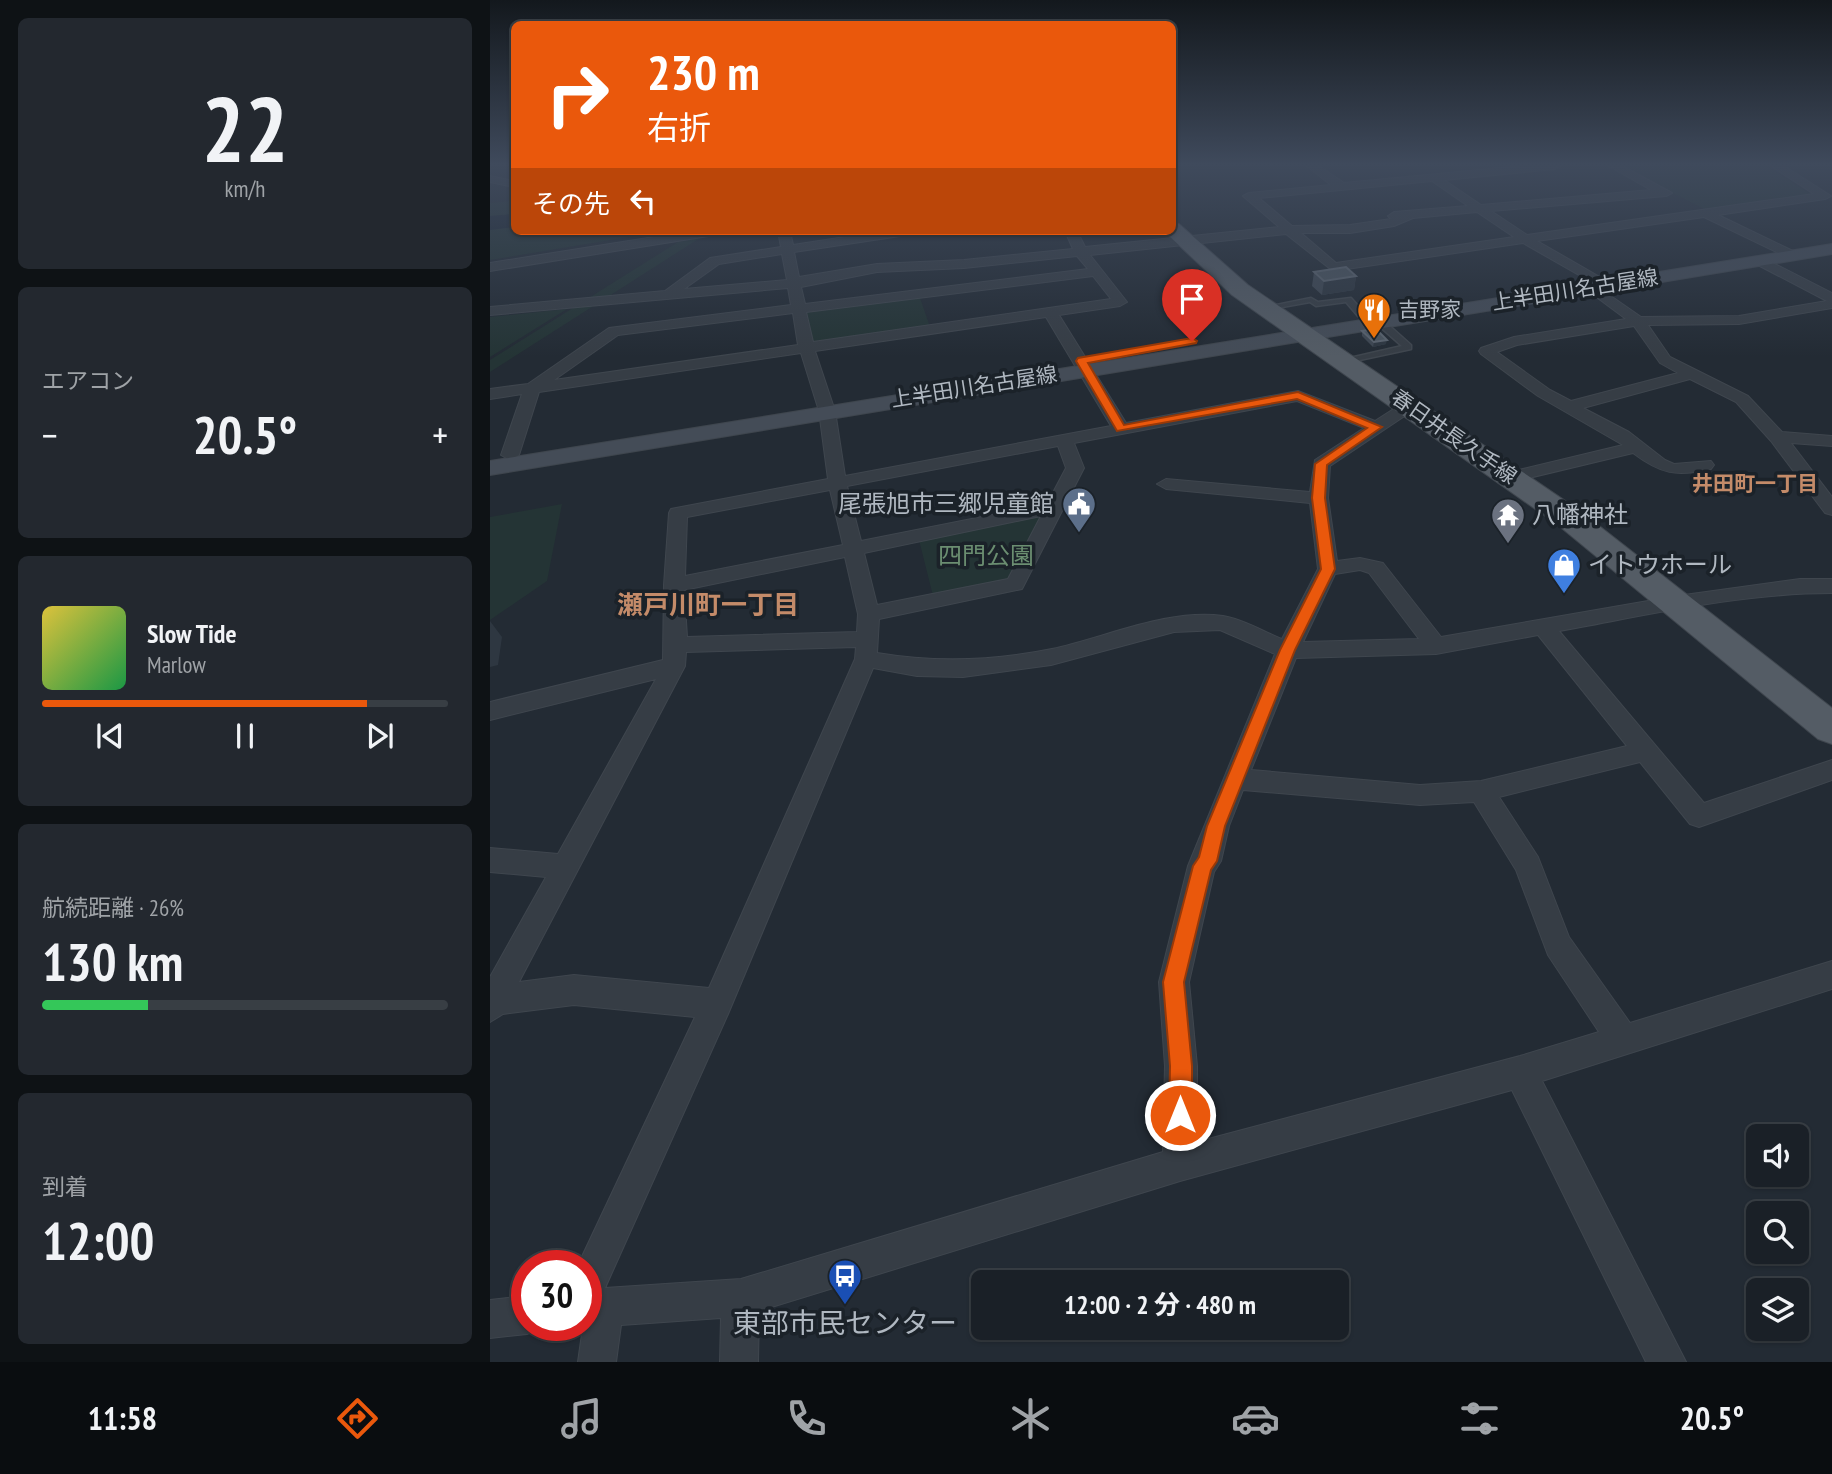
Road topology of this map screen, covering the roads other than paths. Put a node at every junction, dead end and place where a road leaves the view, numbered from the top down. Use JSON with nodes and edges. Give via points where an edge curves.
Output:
{"nodes":[{"id":1,"x":1287,"y":230,"type":"junction"},
{"id":2,"x":1315,"y":230,"type":"edge"},
{"id":3,"x":1512,"y":230,"type":"edge"},
{"id":4,"x":1595,"y":230,"type":"edge"},
{"id":5,"x":1739,"y":230,"type":"edge"},
{"id":6,"x":1178,"y":234,"type":"edge"},
{"id":7,"x":690,"y":235,"type":"edge"},
{"id":8,"x":784,"y":235,"type":"edge"},
{"id":9,"x":882,"y":235,"type":"edge"},
{"id":10,"x":1073,"y":235,"type":"edge"},
{"id":11,"x":1173,"y":235,"type":"edge"},
{"id":12,"x":1526,"y":240,"type":"junction"},
{"id":13,"x":1832,"y":242,"type":"edge"},
{"id":14,"x":1832,"y":249,"type":"edge"},
{"id":15,"x":786,"y":250,"type":"junction"},
{"id":16,"x":1082,"y":252,"type":"junction"},
{"id":17,"x":1785,"y":252,"type":"junction"},
{"id":18,"x":1760,"y":261,"type":"junction"},
{"id":19,"x":490,"y":267,"type":"edge"},
{"id":20,"x":1097,"y":272,"type":"junction"},
{"id":21,"x":794,"y":282,"type":"junction"},
{"id":22,"x":1592,"y":283,"type":"junction"},
{"id":23,"x":668,"y":295,"type":"junction"},
{"id":24,"x":1832,"y":298,"type":"edge"},
{"id":25,"x":1832,"y":304,"type":"edge"},
{"id":26,"x":800,"y":307,"type":"junction"},
{"id":27,"x":1266,"y":308,"type":"junction"},
{"id":28,"x":490,"y":311,"type":"edge"},
{"id":29,"x":1050,"y":312,"type":"junction"},
{"id":30,"x":1371,"y":318,"type":"junction"},
{"id":31,"x":1639,"y":321,"type":"junction"},
{"id":32,"x":1298,"y":329,"type":"junction"},
{"id":33,"x":806,"y":347,"type":"junction"},
{"id":34,"x":1345,"y":362,"type":"junction"},
{"id":35,"x":1084,"y":365,"type":"junction"},
{"id":36,"x":1691,"y":374,"type":"junction"},
{"id":37,"x":532,"y":388,"type":"junction"},
{"id":38,"x":490,"y":394,"type":"edge"},
{"id":39,"x":1409,"y":406,"type":"junction"},
{"id":40,"x":1570,"y":406,"type":"junction"},
{"id":41,"x":825,"y":408,"type":"junction"},
{"id":42,"x":1376,"y":427,"type":"junction"},
{"id":43,"x":1121,"y":429,"type":"junction"},
{"id":44,"x":1777,"y":437,"type":"junction"},
{"id":45,"x":1064,"y":441,"type":"junction"},
{"id":46,"x":1832,"y":441,"type":"edge"},
{"id":47,"x":1635,"y":446,"type":"junction"},
{"id":48,"x":500,"y":457,"type":"edge"},
{"id":49,"x":1705,"y":465,"type":"dead end"},
{"id":50,"x":490,"y":468,"type":"edge"},
{"id":51,"x":1512,"y":477,"type":"junction"},
{"id":52,"x":838,"y":481,"type":"junction"},
{"id":53,"x":1166,"y":484,"type":"dead end"},
{"id":54,"x":1319,"y":498,"type":"junction"},
{"id":55,"x":1054,"y":508,"type":"junction"},
{"id":56,"x":1832,"y":509,"type":"edge"},
{"id":57,"x":851,"y":548,"type":"junction"},
{"id":58,"x":1328,"y":569,"type":"junction"},
{"id":59,"x":674,"y":585,"type":"junction"},
{"id":60,"x":1832,"y":586,"type":"edge"},
{"id":61,"x":1677,"y":603,"type":"junction"},
{"id":62,"x":1543,"y":627,"type":"junction"},
{"id":63,"x":868,"y":637,"type":"junction"},
{"id":64,"x":1436,"y":646,"type":"junction"},
{"id":65,"x":1288,"y":650,"type":"junction"},
{"id":66,"x":675,"y":656,"type":"junction"},
{"id":67,"x":490,"y":710,"type":"edge"},
{"id":68,"x":1832,"y":729,"type":"edge"},
{"id":69,"x":1646,"y":751,"type":"junction"},
{"id":70,"x":1832,"y":770,"type":"edge"},
{"id":71,"x":1235,"y":779,"type":"junction"},
{"id":72,"x":1481,"y":791,"type":"junction"},
{"id":73,"x":490,"y":860,"type":"edge"},
{"id":74,"x":566,"y":867,"type":"junction"},
{"id":75,"x":1832,"y":975,"type":"edge"},
{"id":76,"x":491,"y":1003,"type":"edge"},
{"id":77,"x":717,"y":1004,"type":"junction"},
{"id":78,"x":1624,"y":1041,"type":"junction"},
{"id":79,"x":1520,"y":1072,"type":"junction"},
{"id":80,"x":1180,"y":1164,"type":"junction"},
{"id":81,"x":602,"y":1278,"type":"edge"},
{"id":82,"x":741,"y":1298,"type":"junction"},
{"id":83,"x":602,"y":1302,"type":"edge"},
{"id":84,"x":511,"y":1317,"type":"edge"},
{"id":85,"x":490,"y":1319,"type":"edge"},
{"id":86,"x":595,"y":1341,"type":"edge"},
{"id":87,"x":597,"y":1362,"type":"edge"},
{"id":88,"x":739,"y":1362,"type":"edge"},
{"id":89,"x":1667,"y":1362,"type":"edge"}],
"edges":[{"from":1,"to":2,"type":"street"},
{"from":1,"to":6,"type":"street"},
{"from":1,"to":12,"type":"street","via":[[1333,267]]},
{"from":3,"to":12,"type":"street"},
{"from":4,"to":12,"type":"street"},
{"from":5,"to":17,"type":"street"},
{"from":6,"to":27,"type":"main road","name":"春日井長久手線"},
{"from":7,"to":19,"type":"street"},
{"from":8,"to":15,"type":"street"},
{"from":9,"to":15,"type":"street"},
{"from":10,"to":16,"type":"street"},
{"from":11,"to":16,"type":"street"},
{"from":12,"to":22,"type":"street"},
{"from":13,"to":17,"type":"main road","name":"上半田川名古屋線"},
{"from":14,"to":17,"type":"main road","name":"上半田川名古屋線"},
{"from":15,"to":21,"type":"street"},
{"from":15,"to":23,"type":"street","via":[[715,261]]},
{"from":16,"to":20,"type":"street"},
{"from":16,"to":21,"type":"street","via":[[964,264],[881,279]]},
{"from":17,"to":18,"type":"main road","name":"上半田川名古屋線"},
{"from":17,"to":22,"type":"main road","name":"上半田川名古屋線"},
{"from":18,"to":22,"type":"main road","name":"上半田川名古屋線"},
{"from":18,"to":24,"type":"street"},
{"from":20,"to":26,"type":"street"},
{"from":20,"to":29,"type":"street","via":[[1120,302]]},
{"from":21,"to":23,"type":"street"},
{"from":21,"to":26,"type":"street"},
{"from":22,"to":30,"type":"main road","name":"上半田川名古屋線"},
{"from":22,"to":31,"type":"street"},
{"from":23,"to":28,"type":"street"},
{"from":25,"to":31,"type":"street","via":[[1739,320]]},
{"from":26,"to":33,"type":"street"},
{"from":26,"to":37,"type":"street","via":[[614,331]]},
{"from":27,"to":30,"type":"lane","via":[[1311,300],[1316,304],[1348,300]]},
{"from":27,"to":32,"type":"main road","name":"春日井長久手線"},
{"from":29,"to":33,"type":"street"},
{"from":29,"to":35,"type":"street"},
{"from":30,"to":32,"type":"main road","name":"上半田川名古屋線"},
{"from":30,"to":34,"type":"lane","via":[[1408,347]]},
{"from":31,"to":36,"type":"street","via":[[1665,360]]},
{"from":31,"to":40,"type":"street","via":[[1514,341],[1486,351]]},
{"from":32,"to":34,"type":"main road","name":"春日井長久手線"},
{"from":32,"to":35,"type":"main road","name":"上半田川名古屋線"},
{"from":33,"to":37,"type":"street"},
{"from":33,"to":41,"type":"street"},
{"from":34,"to":39,"type":"main road","name":"春日井長久手線"},
{"from":35,"to":41,"type":"main road","name":"上半田川名古屋線"},
{"from":35,"to":43,"type":"street"},
{"from":36,"to":40,"type":"street"},
{"from":36,"to":44,"type":"street","via":[[1742,400]]},
{"from":37,"to":38,"type":"street"},
{"from":37,"to":48,"type":"street"},
{"from":39,"to":42,"type":"street"},
{"from":39,"to":51,"type":"main road","name":"春日井長久手線"},
{"from":40,"to":47,"type":"street"},
{"from":41,"to":48,"type":"main road","name":"上半田川名古屋線"},
{"from":41,"to":50,"type":"main road","name":"上半田川名古屋線"},
{"from":41,"to":52,"type":"street"},
{"from":42,"to":43,"type":"street","via":[[1298,396]]},
{"from":42,"to":54,"type":"street","via":[[1321,464]]},
{"from":43,"to":45,"type":"street"},
{"from":44,"to":46,"type":"street"},
{"from":44,"to":56,"type":"street"},
{"from":45,"to":52,"type":"street"},
{"from":45,"to":55,"type":"street","via":[[1075,468]]},
{"from":47,"to":49,"type":"street","via":[[1672,469]]},
{"from":47,"to":51,"type":"street"},
{"from":51,"to":61,"type":"main road","name":"春日井長久手線"},
{"from":52,"to":57,"type":"street"},
{"from":52,"to":59,"type":"street","via":[[678,513]]},
{"from":53,"to":54,"type":"street"},
{"from":54,"to":58,"type":"street"},
{"from":55,"to":57,"type":"street"},
{"from":55,"to":63,"type":"street","via":[[1015,584]]},
{"from":57,"to":59,"type":"street"},
{"from":57,"to":63,"type":"street"},
{"from":58,"to":64,"type":"street","via":[[1360,564],[1376,568]]},
{"from":58,"to":65,"type":"street"},
{"from":59,"to":66,"type":"street"},
{"from":60,"to":61,"type":"street"},
{"from":61,"to":62,"type":"street"},
{"from":61,"to":68,"type":"main road","name":"春日井長久手線"},
{"from":62,"to":64,"type":"street"},
{"from":62,"to":69,"type":"street"},
{"from":63,"to":65,"type":"street","via":[[917,668],[963,669],[1051,657],[1174,625],[1222,623]]},
{"from":63,"to":66,"type":"street"},
{"from":63,"to":77,"type":"street"},
{"from":64,"to":65,"type":"street"},
{"from":65,"to":71,"type":"street"},
{"from":66,"to":67,"type":"street"},
{"from":66,"to":74,"type":"street"},
{"from":69,"to":70,"type":"street","via":[[1699,816]]},
{"from":69,"to":72,"type":"street"},
{"from":71,"to":72,"type":"street","via":[[1420,795]]},
{"from":71,"to":80,"type":"street","via":[[1202,866],[1174,982],[1181,1066]]},
{"from":72,"to":78,"type":"street","via":[[1528,865],[1559,945]]},
{"from":73,"to":74,"type":"street"},
{"from":74,"to":76,"type":"street"},
{"from":75,"to":78,"type":"street"},
{"from":76,"to":77,"type":"street","via":[[574,990]]},
{"from":77,"to":81,"type":"street"},
{"from":78,"to":79,"type":"street"},
{"from":79,"to":80,"type":"street"},
{"from":79,"to":89,"type":"street"},
{"from":80,"to":82,"type":"street"},
{"from":82,"to":83,"type":"street"},
{"from":82,"to":88,"type":"street"},
{"from":84,"to":85,"type":"street"},
{"from":86,"to":87,"type":"street"}]}
